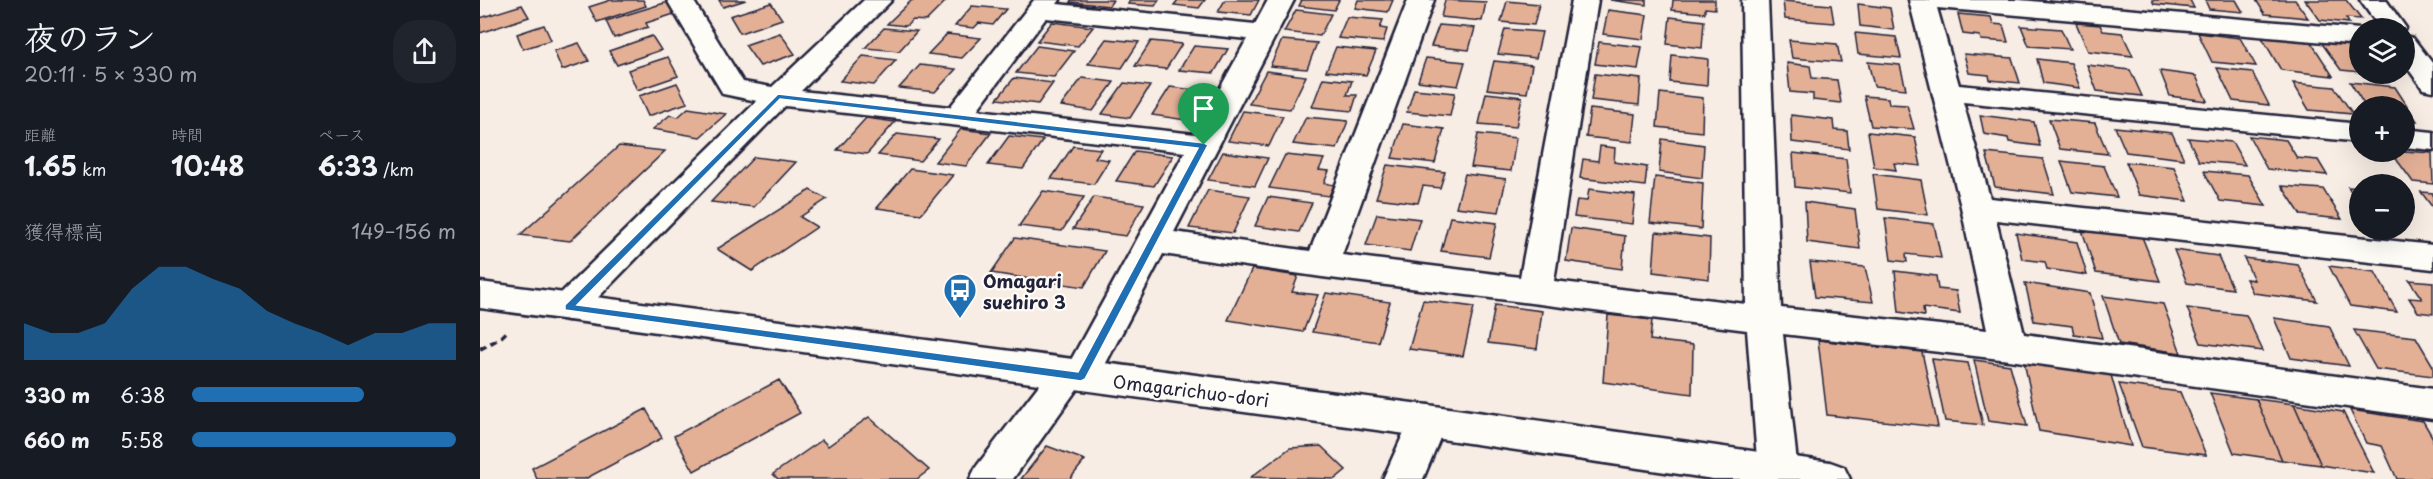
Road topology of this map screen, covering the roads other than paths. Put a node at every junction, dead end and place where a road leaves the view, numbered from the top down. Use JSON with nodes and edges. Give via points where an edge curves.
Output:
{"nodes":[{"id":1,"x":680,"y":0,"type":"edge"},
{"id":2,"x":879,"y":0,"type":"edge"},
{"id":3,"x":1281,"y":0,"type":"edge"},
{"id":4,"x":1421,"y":0,"type":"edge"},
{"id":5,"x":1585,"y":0,"type":"edge"},
{"id":6,"x":1755,"y":0,"type":"edge"},
{"id":7,"x":1922,"y":0,"type":"edge"},
{"id":8,"x":1929,"y":0,"type":"edge"},
{"id":9,"x":2373,"y":0,"type":"edge"},
{"id":10,"x":1043,"y":5,"type":"edge"},
{"id":11,"x":2386,"y":18,"type":"edge"},
{"id":12,"x":1263,"y":33,"type":"junction"},
{"id":13,"x":2349,"y":36,"type":"edge"},
{"id":14,"x":2415,"y":43,"type":"edge"},
{"id":15,"x":2433,"y":44,"type":"edge"},
{"id":16,"x":2415,"y":58,"type":"edge"},
{"id":17,"x":2433,"y":83,"type":"edge"},
{"id":18,"x":1947,"y":92,"type":"junction"},
{"id":19,"x":778,"y":97,"type":"junction"},
{"id":20,"x":958,"y":116,"type":"junction"},
{"id":21,"x":2349,"y":132,"type":"edge"},
{"id":22,"x":2415,"y":139,"type":"edge"},
{"id":23,"x":2433,"y":141,"type":"edge"},
{"id":24,"x":1204,"y":145,"type":"junction"},
{"id":25,"x":1977,"y":207,"type":"junction"},
{"id":26,"x":1155,"y":241,"type":"junction"},
{"id":27,"x":2433,"y":257,"type":"edge"},
{"id":28,"x":1322,"y":265,"type":"junction"},
{"id":29,"x":1535,"y":291,"type":"junction"},
{"id":30,"x":480,"y":295,"type":"edge"},
{"id":31,"x":568,"y":307,"type":"junction"},
{"id":32,"x":1764,"y":319,"type":"junction"},
{"id":33,"x":2009,"y":346,"type":"junction"},
{"id":34,"x":1075,"y":375,"type":"junction"},
{"id":35,"x":2433,"y":404,"type":"edge"},
{"id":36,"x":1428,"y":421,"type":"junction"},
{"id":37,"x":1707,"y":471,"type":"edge"},
{"id":38,"x":1778,"y":472,"type":"junction"},
{"id":39,"x":990,"y":479,"type":"edge"},
{"id":40,"x":1403,"y":479,"type":"edge"},
{"id":41,"x":1830,"y":479,"type":"edge"}],
"edges":[{"from":1,"to":19,"type":"street","via":[[733,88]]},
{"from":2,"to":19,"type":"street"},
{"from":3,"to":12,"type":"street"},
{"from":4,"to":28,"type":"street"},
{"from":5,"to":29,"type":"street"},
{"from":6,"to":32,"type":"street"},
{"from":7,"to":18,"type":"street"},
{"from":8,"to":13,"type":"street"},
{"from":9,"to":11,"type":"street"},
{"from":10,"to":12,"type":"street"},
{"from":10,"to":20,"type":"street"},
{"from":12,"to":24,"type":"street"},
{"from":14,"to":15,"type":"street"},
{"from":16,"to":17,"type":"street"},
{"from":18,"to":21,"type":"street"},
{"from":18,"to":25,"type":"street"},
{"from":19,"to":20,"type":"street"},
{"from":19,"to":31,"type":"street"},
{"from":20,"to":24,"type":"street"},
{"from":22,"to":23,"type":"street"},
{"from":24,"to":26,"type":"street"},
{"from":25,"to":27,"type":"street"},
{"from":25,"to":33,"type":"street"},
{"from":26,"to":28,"type":"street"},
{"from":26,"to":34,"type":"street"},
{"from":28,"to":29,"type":"street"},
{"from":29,"to":32,"type":"street"},
{"from":30,"to":31,"type":"street","name":"Omagarichuo-dori"},
{"from":31,"to":34,"type":"street","name":"Omagarichuo-dori"},
{"from":32,"to":33,"type":"street"},
{"from":32,"to":38,"type":"street"},
{"from":33,"to":35,"type":"street"},
{"from":34,"to":36,"type":"street","name":"Omagarichuo-dori"},
{"from":34,"to":39,"type":"street"},
{"from":36,"to":37,"type":"street","name":"Omagarichuo-dori"},
{"from":36,"to":40,"type":"street"},
{"from":37,"to":38,"type":"street","name":"Omagarichuo-dori"},
{"from":38,"to":41,"type":"street","name":"Omagarichuo-dori"}]}
